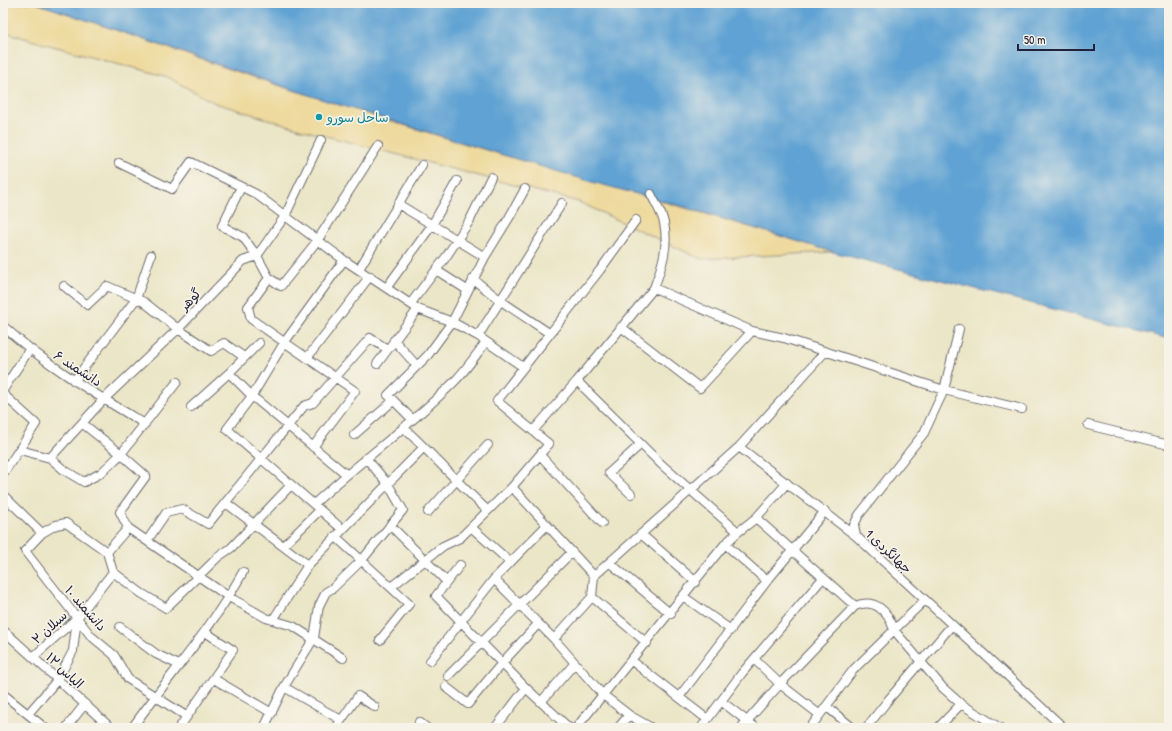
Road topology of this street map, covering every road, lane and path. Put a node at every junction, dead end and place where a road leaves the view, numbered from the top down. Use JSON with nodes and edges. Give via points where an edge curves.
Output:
{"nodes":[{"id":1,"x":321,"y":140,"type":"dead end"},
{"id":2,"x":378,"y":146,"type":"dead end"},
{"id":3,"x":120,"y":163,"type":"dead end"},
{"id":4,"x":422,"y":165,"type":"dead end"},
{"id":5,"x":492,"y":177,"type":"dead end"},
{"id":6,"x":457,"y":181,"type":"dead end"},
{"id":7,"x":241,"y":187,"type":"junction"},
{"id":8,"x":525,"y":189,"type":"dead end"},
{"id":9,"x":651,"y":194,"type":"dead end"},
{"id":10,"x":562,"y":203,"type":"dead end"},
{"id":11,"x":398,"y":204,"type":"junction"},
{"id":12,"x":285,"y":216,"type":"junction"},
{"id":13,"x":636,"y":220,"type":"dead end"},
{"id":14,"x":432,"y":225,"type":"junction"},
{"id":15,"x":457,"y":240,"type":"junction"},
{"id":16,"x":317,"y":241,"type":"junction"},
{"id":17,"x":151,"y":255,"type":"dead end"},
{"id":18,"x":257,"y":256,"type":"junction"},
{"id":19,"x":485,"y":257,"type":"junction"},
{"id":20,"x":344,"y":260,"type":"junction"},
{"id":21,"x":359,"y":269,"type":"junction"},
{"id":22,"x":436,"y":270,"type":"junction"},
{"id":23,"x":370,"y":276,"type":"junction"},
{"id":24,"x":269,"y":278,"type":"junction"},
{"id":25,"x":473,"y":278,"type":"junction"},
{"id":26,"x":64,"y":286,"type":"dead end"},
{"id":27,"x":387,"y":288,"type":"junction"},
{"id":28,"x":654,"y":288,"type":"junction"},
{"id":29,"x":467,"y":290,"type":"junction"},
{"id":30,"x":136,"y":299,"type":"junction"},
{"id":31,"x":501,"y":301,"type":"junction"},
{"id":32,"x":411,"y":303,"type":"junction"},
{"id":33,"x":418,"y":308,"type":"junction"},
{"id":34,"x":452,"y":322,"type":"junction"},
{"id":35,"x":3,"y":326,"type":"edge"},
{"id":36,"x":621,"y":327,"type":"junction"},
{"id":37,"x":960,"y":328,"type":"dead end"},
{"id":38,"x":178,"y":330,"type":"junction"},
{"id":39,"x":752,"y":331,"type":"junction"},
{"id":40,"x":549,"y":333,"type":"junction"},
{"id":41,"x":478,"y":336,"type":"junction"},
{"id":42,"x":394,"y":340,"type":"junction"},
{"id":43,"x":486,"y":342,"type":"junction"},
{"id":44,"x":259,"y":343,"type":"dead end"},
{"id":45,"x":284,"y":343,"type":"junction"},
{"id":46,"x":29,"y":350,"type":"junction"},
{"id":47,"x":387,"y":350,"type":"junction"},
{"id":48,"x":825,"y":352,"type":"junction"},
{"id":49,"x":244,"y":357,"type":"junction"},
{"id":50,"x":307,"y":358,"type":"junction"},
{"id":51,"x":377,"y":364,"type":"dead end"},
{"id":52,"x":417,"y":366,"type":"junction"},
{"id":53,"x":523,"y":367,"type":"junction"},
{"id":54,"x":229,"y":373,"type":"junction"},
{"id":55,"x":336,"y":379,"type":"junction"},
{"id":56,"x":74,"y":380,"type":"junction"},
{"id":57,"x":577,"y":381,"type":"junction"},
{"id":58,"x":177,"y":382,"type":"dead end"},
{"id":59,"x":3,"y":390,"type":"edge"},
{"id":60,"x":944,"y":390,"type":"junction"},
{"id":61,"x":3,"y":394,"type":"edge"},
{"id":62,"x":252,"y":396,"type":"junction"},
{"id":63,"x":104,"y":399,"type":"junction"},
{"id":64,"x":393,"y":401,"type":"junction"},
{"id":65,"x":191,"y":406,"type":"dead end"},
{"id":66,"x":1022,"y":409,"type":"dead end"},
{"id":67,"x":412,"y":419,"type":"junction"},
{"id":68,"x":82,"y":424,"type":"junction"},
{"id":69,"x":145,"y":424,"type":"junction"},
{"id":70,"x":1088,"y":425,"type":"dead end"},
{"id":71,"x":288,"y":426,"type":"junction"},
{"id":72,"x":403,"y":427,"type":"junction"},
{"id":73,"x":533,"y":431,"type":"junction"},
{"id":74,"x":354,"y":435,"type":"dead end"},
{"id":75,"x":641,"y":444,"type":"junction"},
{"id":76,"x":488,"y":445,"type":"dead end"},
{"id":77,"x":1169,"y":445,"type":"edge"},
{"id":78,"x":313,"y":447,"type":"junction"},
{"id":79,"x":424,"y":447,"type":"junction"},
{"id":80,"x":739,"y":447,"type":"junction"},
{"id":81,"x":20,"y":450,"type":"junction"},
{"id":82,"x":121,"y":454,"type":"junction"},
{"id":83,"x":540,"y":455,"type":"junction"},
{"id":84,"x":50,"y":458,"type":"junction"},
{"id":85,"x":366,"y":458,"type":"junction"},
{"id":86,"x":261,"y":459,"type":"junction"},
{"id":87,"x":3,"y":474,"type":"edge"},
{"id":88,"x":346,"y":474,"type":"junction"},
{"id":89,"x":456,"y":481,"type":"junction"},
{"id":90,"x":787,"y":483,"type":"junction"},
{"id":91,"x":388,"y":484,"type":"junction"},
{"id":92,"x":291,"y":485,"type":"junction"},
{"id":93,"x":512,"y":487,"type":"junction"},
{"id":94,"x":691,"y":490,"type":"junction"},
{"id":95,"x":631,"y":494,"type":"dead end"},
{"id":96,"x":3,"y":495,"type":"edge"},
{"id":97,"x":226,"y":503,"type":"junction"},
{"id":98,"x":317,"y":507,"type":"junction"},
{"id":99,"x":487,"y":510,"type":"junction"},
{"id":100,"x":825,"y":511,"type":"junction"},
{"id":101,"x":428,"y":512,"type":"dead end"},
{"id":102,"x":756,"y":518,"type":"junction"},
{"id":103,"x":602,"y":523,"type":"dead end"},
{"id":104,"x":254,"y":524,"type":"junction"},
{"id":105,"x":390,"y":525,"type":"junction"},
{"id":106,"x":547,"y":525,"type":"junction"},
{"id":107,"x":471,"y":527,"type":"junction"},
{"id":108,"x":128,"y":528,"type":"junction"},
{"id":109,"x":342,"y":529,"type":"junction"},
{"id":110,"x":738,"y":532,"type":"junction"},
{"id":111,"x":42,"y":533,"type":"junction"},
{"id":112,"x":641,"y":534,"type":"junction"},
{"id":113,"x":335,"y":536,"type":"junction"},
{"id":114,"x":856,"y":536,"type":"junction"},
{"id":115,"x":147,"y":541,"type":"junction"},
{"id":116,"x":726,"y":544,"type":"junction"},
{"id":117,"x":283,"y":546,"type":"junction"},
{"id":118,"x":791,"y":550,"type":"junction"},
{"id":119,"x":107,"y":552,"type":"junction"},
{"id":120,"x":572,"y":552,"type":"junction"},
{"id":121,"x":362,"y":560,"type":"junction"},
{"id":122,"x":424,"y":560,"type":"junction"},
{"id":123,"x":510,"y":562,"type":"junction"},
{"id":124,"x":610,"y":563,"type":"junction"},
{"id":125,"x":308,"y":565,"type":"junction"},
{"id":126,"x":460,"y":565,"type":"dead end"},
{"id":127,"x":113,"y":572,"type":"junction"},
{"id":128,"x":243,"y":572,"type":"dead end"},
{"id":129,"x":594,"y":576,"type":"junction"},
{"id":130,"x":198,"y":578,"type":"junction"},
{"id":131,"x":823,"y":578,"type":"junction"},
{"id":132,"x":494,"y":579,"type":"junction"},
{"id":133,"x":766,"y":581,"type":"junction"},
{"id":134,"x":447,"y":582,"type":"junction"},
{"id":135,"x":696,"y":582,"type":"junction"},
{"id":136,"x":391,"y":587,"type":"junction"},
{"id":137,"x":229,"y":597,"type":"junction"},
{"id":138,"x":592,"y":597,"type":"junction"},
{"id":139,"x":684,"y":597,"type":"junction"},
{"id":140,"x":925,"y":600,"type":"junction"},
{"id":141,"x":520,"y":605,"type":"junction"},
{"id":142,"x":855,"y":606,"type":"junction"},
{"id":143,"x":671,"y":614,"type":"junction"},
{"id":144,"x":77,"y":618,"type":"junction"},
{"id":145,"x":273,"y":620,"type":"junction"},
{"id":146,"x":462,"y":621,"type":"junction"},
{"id":147,"x":538,"y":624,"type":"junction"},
{"id":148,"x":952,"y":625,"type":"junction"},
{"id":149,"x":120,"y":627,"type":"dead end"},
{"id":150,"x":3,"y":630,"type":"edge"},
{"id":151,"x":731,"y":630,"type":"junction"},
{"id":152,"x":894,"y":630,"type":"junction"},
{"id":153,"x":205,"y":632,"type":"junction"},
{"id":154,"x":314,"y":638,"type":"junction"},
{"id":155,"x":554,"y":639,"type":"junction"},
{"id":156,"x":380,"y":640,"type":"dead end"},
{"id":157,"x":482,"y":642,"type":"junction"},
{"id":158,"x":646,"y":643,"type":"junction"},
{"id":159,"x":33,"y":657,"type":"junction"},
{"id":160,"x":343,"y":658,"type":"dead end"},
{"id":161,"x":754,"y":659,"type":"junction"},
{"id":162,"x":430,"y":661,"type":"dead end"},
{"id":163,"x":632,"y":661,"type":"junction"},
{"id":164,"x":921,"y":661,"type":"junction"},
{"id":165,"x":502,"y":663,"type":"junction"},
{"id":166,"x":575,"y":663,"type":"junction"},
{"id":167,"x":179,"y":665,"type":"junction"},
{"id":168,"x":448,"y":676,"type":"dead end"},
{"id":169,"x":58,"y":679,"type":"junction"},
{"id":170,"x":214,"y":679,"type":"junction"},
{"id":171,"x":780,"y":684,"type":"junction"},
{"id":172,"x":284,"y":687,"type":"junction"},
{"id":173,"x":446,"y":687,"type":"dead end"},
{"id":174,"x":526,"y":688,"type":"junction"},
{"id":175,"x":3,"y":694,"type":"edge"},
{"id":176,"x":602,"y":694,"type":"junction"},
{"id":177,"x":154,"y":696,"type":"junction"},
{"id":178,"x":679,"y":697,"type":"junction"},
{"id":179,"x":720,"y":701,"type":"junction"},
{"id":180,"x":541,"y":702,"type":"junction"},
{"id":181,"x":85,"y":704,"type":"junction"},
{"id":182,"x":961,"y":704,"type":"junction"},
{"id":183,"x":827,"y":706,"type":"junction"},
{"id":184,"x":375,"y":708,"type":"dead end"},
{"id":185,"x":272,"y":713,"type":"junction"},
{"id":186,"x":28,"y":714,"type":"junction"},
{"id":187,"x":629,"y":715,"type":"junction"},
{"id":188,"x":820,"y":715,"type":"junction"},
{"id":189,"x":186,"y":716,"type":"junction"},
{"id":190,"x":707,"y":719,"type":"junction"},
{"id":191,"x":341,"y":720,"type":"junction"},
{"id":192,"x":746,"y":721,"type":"junction"},
{"id":193,"x":419,"y":722,"type":"dead end"},
{"id":194,"x":265,"y":727,"type":"edge"},
{"id":195,"x":45,"y":728,"type":"edge"},
{"id":196,"x":66,"y":728,"type":"edge"},
{"id":197,"x":111,"y":728,"type":"edge"},
{"id":198,"x":132,"y":728,"type":"edge"},
{"id":199,"x":179,"y":728,"type":"edge"},
{"id":200,"x":336,"y":728,"type":"edge"},
{"id":201,"x":427,"y":728,"type":"edge"},
{"id":202,"x":495,"y":728,"type":"edge"},
{"id":203,"x":569,"y":728,"type":"edge"},
{"id":204,"x":576,"y":728,"type":"edge"},
{"id":205,"x":618,"y":728,"type":"edge"},
{"id":206,"x":652,"y":728,"type":"edge"},
{"id":207,"x":701,"y":728,"type":"edge"},
{"id":208,"x":741,"y":728,"type":"edge"},
{"id":209,"x":756,"y":728,"type":"edge"},
{"id":210,"x":810,"y":728,"type":"edge"},
{"id":211,"x":853,"y":728,"type":"edge"},
{"id":212,"x":866,"y":728,"type":"edge"},
{"id":213,"x":938,"y":728,"type":"edge"},
{"id":214,"x":1000,"y":728,"type":"edge"},
{"id":215,"x":1064,"y":728,"type":"edge"}],
"edges":[{"from":1,"to":12,"type":"street","name":"گوهر"},
{"from":2,"to":16,"type":"street"},
{"from":3,"to":7,"type":"street","via":[[172,189],[191,162]]},
{"from":4,"to":11,"type":"street"},
{"from":5,"to":15,"type":"street"},
{"from":6,"to":14,"type":"street"},
{"from":7,"to":12,"type":"street","via":[[256,194]]},
{"from":7,"to":18,"type":"street","via":[[222,226],[243,237]]},
{"from":8,"to":19,"type":"street"},
{"from":9,"to":28,"type":"street","via":[[664,222],[667,247]]},
{"from":10,"to":31,"type":"street"},
{"from":11,"to":14,"type":"street"},
{"from":11,"to":21,"type":"street"},
{"from":12,"to":16,"type":"street"},
{"from":12,"to":18,"type":"street","name":"گوهر"},
{"from":13,"to":40,"type":"street"},
{"from":14,"to":15,"type":"street"},
{"from":14,"to":27,"type":"street"},
{"from":15,"to":19,"type":"street"},
{"from":15,"to":22,"type":"street"},
{"from":16,"to":20,"type":"street"},
{"from":16,"to":24,"type":"street","via":[[281,286]]},
{"from":17,"to":30,"type":"street"},
{"from":18,"to":24,"type":"street"},
{"from":18,"to":38,"type":"street","name":"گوهر","via":[[243,261]]},
{"from":19,"to":25,"type":"street"},
{"from":20,"to":21,"type":"street"},
{"from":20,"to":45,"type":"street"},
{"from":21,"to":23,"type":"street"},
{"from":22,"to":29,"type":"street"},
{"from":22,"to":32,"type":"street"},
{"from":23,"to":27,"type":"street"},
{"from":23,"to":50,"type":"street"},
{"from":24,"to":45,"type":"street","via":[[248,307],[251,319]]},
{"from":25,"to":29,"type":"street"},
{"from":25,"to":31,"type":"street"},
{"from":26,"to":30,"type":"street","via":[[87,305],[107,286]]},
{"from":27,"to":32,"type":"street"},
{"from":28,"to":36,"type":"street"},
{"from":28,"to":39,"type":"street"},
{"from":29,"to":34,"type":"street"},
{"from":30,"to":38,"type":"street","via":[[144,302]]},
{"from":30,"to":56,"type":"street"},
{"from":31,"to":40,"type":"street"},
{"from":31,"to":41,"type":"street"},
{"from":32,"to":33,"type":"street"},
{"from":33,"to":34,"type":"street"},
{"from":33,"to":42,"type":"street"},
{"from":34,"to":41,"type":"street"},
{"from":34,"to":52,"type":"street"},
{"from":35,"to":46,"type":"street","name":"دانشمند ۶"},
{"from":36,"to":39,"type":"street","via":[[700,388]]},
{"from":36,"to":57,"type":"street"},
{"from":37,"to":60,"type":"street","name":"جهانگردی 1"},
{"from":38,"to":49,"type":"street","via":[[211,350],[224,343]]},
{"from":38,"to":63,"type":"street","name":"گوهر"},
{"from":39,"to":48,"type":"street","via":[[784,338]]},
{"from":40,"to":53,"type":"street"},
{"from":41,"to":43,"type":"street"},
{"from":42,"to":47,"type":"street"},
{"from":42,"to":52,"type":"street"},
{"from":43,"to":53,"type":"street"},
{"from":43,"to":67,"type":"street","via":[[455,380]]},
{"from":44,"to":49,"type":"street"},
{"from":45,"to":50,"type":"street"},
{"from":45,"to":62,"type":"street"},
{"from":46,"to":56,"type":"street","name":"دانشمند ۶"},
{"from":46,"to":59,"type":"street"},
{"from":47,"to":51,"type":"street"},
{"from":47,"to":55,"type":"street","via":[[370,338]]},
{"from":48,"to":60,"type":"street"},
{"from":48,"to":80,"type":"street"},
{"from":49,"to":54,"type":"street"},
{"from":50,"to":55,"type":"street"},
{"from":52,"to":64,"type":"street","via":[[388,395]]},
{"from":53,"to":73,"type":"street","via":[[497,401]]},
{"from":54,"to":62,"type":"street"},
{"from":54,"to":65,"type":"street"},
{"from":55,"to":71,"type":"street","via":[[313,403],[304,406]]},
{"from":55,"to":78,"type":"street","via":[[355,391]]},
{"from":56,"to":63,"type":"street","name":"دانشمند ۶"},
{"from":57,"to":73,"type":"street"},
{"from":57,"to":75,"type":"street"},
{"from":58,"to":69,"type":"street"},
{"from":60,"to":66,"type":"street"},
{"from":60,"to":114,"type":"street","name":"جهانگردی 1","via":[[924,433],[859,514],[854,525]]},
{"from":61,"to":81,"type":"street","via":[[36,424]]},
{"from":62,"to":71,"type":"street"},
{"from":62,"to":86,"type":"street","via":[[227,429]]},
{"from":63,"to":68,"type":"street","name":"گوهر"},
{"from":63,"to":69,"type":"street","name":"دانشمند ۶"},
{"from":64,"to":67,"type":"street"},
{"from":64,"to":74,"type":"street"},
{"from":67,"to":72,"type":"street"},
{"from":68,"to":82,"type":"street"},
{"from":68,"to":84,"type":"street","name":"گوهر"},
{"from":69,"to":82,"type":"street"},
{"from":70,"to":77,"type":"street"},
{"from":71,"to":78,"type":"street"},
{"from":71,"to":86,"type":"street"},
{"from":72,"to":79,"type":"street"},
{"from":72,"to":85,"type":"street"},
{"from":73,"to":83,"type":"street","via":[[549,444]]},
{"from":75,"to":94,"type":"street"},
{"from":75,"to":95,"type":"street","via":[[610,473]]},
{"from":76,"to":89,"type":"street"},
{"from":78,"to":88,"type":"street"},
{"from":79,"to":89,"type":"street"},
{"from":79,"to":91,"type":"street"},
{"from":80,"to":90,"type":"street"},
{"from":80,"to":94,"type":"street"},
{"from":81,"to":84,"type":"street"},
{"from":81,"to":87,"type":"street"},
{"from":82,"to":84,"type":"street","via":[[101,473],[84,482]]},
{"from":82,"to":108,"type":"street","via":[[146,476],[120,512]]},
{"from":83,"to":93,"type":"street"},
{"from":83,"to":103,"type":"street"},
{"from":85,"to":88,"type":"street"},
{"from":85,"to":91,"type":"street"},
{"from":86,"to":92,"type":"street"},
{"from":86,"to":97,"type":"street"},
{"from":88,"to":98,"type":"street"},
{"from":89,"to":99,"type":"street"},
{"from":89,"to":101,"type":"street"},
{"from":90,"to":100,"type":"street"},
{"from":90,"to":102,"type":"street"},
{"from":91,"to":105,"type":"street","via":[[403,510]]},
{"from":91,"to":109,"type":"street"},
{"from":92,"to":98,"type":"street"},
{"from":92,"to":104,"type":"street"},
{"from":93,"to":99,"type":"street"},
{"from":93,"to":106,"type":"street"},
{"from":94,"to":110,"type":"street"},
{"from":94,"to":112,"type":"street"},
{"from":96,"to":111,"type":"street"},
{"from":97,"to":104,"type":"street"},
{"from":97,"to":115,"type":"street","via":[[208,524],[182,509],[166,513]]},
{"from":98,"to":109,"type":"street"},
{"from":98,"to":117,"type":"street"},
{"from":99,"to":107,"type":"street"},
{"from":100,"to":114,"type":"street"},
{"from":100,"to":118,"type":"street"},
{"from":102,"to":110,"type":"street"},
{"from":102,"to":118,"type":"street"},
{"from":104,"to":117,"type":"street"},
{"from":104,"to":130,"type":"street"},
{"from":105,"to":121,"type":"street"},
{"from":105,"to":122,"type":"street"},
{"from":106,"to":120,"type":"street"},
{"from":106,"to":123,"type":"street"},
{"from":107,"to":122,"type":"street","via":[[460,538]]},
{"from":107,"to":123,"type":"street"},
{"from":108,"to":115,"type":"street"},
{"from":108,"to":119,"type":"street"},
{"from":109,"to":113,"type":"street"},
{"from":110,"to":116,"type":"street"},
{"from":111,"to":119,"type":"street","via":[[56,525],[66,524]]},
{"from":111,"to":144,"type":"street","name":"دانشمند ۱۰","via":[[25,551]]},
{"from":112,"to":124,"type":"street"},
{"from":112,"to":135,"type":"street"},
{"from":113,"to":121,"type":"street"},
{"from":113,"to":125,"type":"street"},
{"from":114,"to":140,"type":"street","name":"جهانگردی 1"},
{"from":115,"to":130,"type":"street"},
{"from":116,"to":133,"type":"street"},
{"from":116,"to":135,"type":"street"},
{"from":117,"to":125,"type":"street"},
{"from":118,"to":131,"type":"street"},
{"from":118,"to":133,"type":"street"},
{"from":119,"to":127,"type":"street"},
{"from":120,"to":129,"type":"street"},
{"from":120,"to":141,"type":"street"},
{"from":121,"to":136,"type":"street"},
{"from":121,"to":154,"type":"street","via":[[326,592],[319,606]]},
{"from":122,"to":134,"type":"street"},
{"from":122,"to":136,"type":"street"},
{"from":123,"to":132,"type":"street"},
{"from":124,"to":129,"type":"street"},
{"from":124,"to":143,"type":"street"},
{"from":125,"to":145,"type":"street"},
{"from":126,"to":134,"type":"street"},
{"from":127,"to":130,"type":"street","via":[[166,608]]},
{"from":127,"to":144,"type":"street","name":"سبلان ۲"},
{"from":128,"to":137,"type":"street"},
{"from":129,"to":138,"type":"street"},
{"from":130,"to":137,"type":"street"},
{"from":131,"to":142,"type":"street"},
{"from":131,"to":161,"type":"street"},
{"from":132,"to":141,"type":"street"},
{"from":132,"to":146,"type":"street"},
{"from":133,"to":151,"type":"street"},
{"from":134,"to":146,"type":"street","via":[[436,596]]},
{"from":135,"to":139,"type":"street"},
{"from":136,"to":156,"type":"street","via":[[409,604]]},
{"from":137,"to":145,"type":"street"},
{"from":137,"to":153,"type":"street"},
{"from":138,"to":155,"type":"street"},
{"from":138,"to":158,"type":"street"},
{"from":139,"to":143,"type":"street"},
{"from":139,"to":151,"type":"street"},
{"from":140,"to":148,"type":"street","name":"جهانگردی 1"},
{"from":140,"to":152,"type":"street"},
{"from":141,"to":147,"type":"street"},
{"from":141,"to":157,"type":"street"},
{"from":142,"to":152,"type":"street","via":[[865,602],[874,604],[891,620]]},
{"from":142,"to":171,"type":"street"},
{"from":143,"to":158,"type":"street"},
{"from":144,"to":159,"type":"street","name":"سبلان ۲"},
{"from":144,"to":169,"type":"street","via":[[73,651]]},
{"from":144,"to":177,"type":"street","name":"دانشمند ۱۰","via":[[91,636],[114,655],[128,679]]},
{"from":145,"to":154,"type":"street","via":[[293,626]]},
{"from":146,"to":157,"type":"street"},
{"from":146,"to":162,"type":"street"},
{"from":147,"to":155,"type":"street"},
{"from":147,"to":165,"type":"street"},
{"from":148,"to":164,"type":"street"},
{"from":148,"to":215,"type":"street","name":"جهانگردی 1"},
{"from":149,"to":167,"type":"street","via":[[156,654]]},
{"from":150,"to":159,"type":"street","name":"الیاس ۱۲"},
{"from":151,"to":178,"type":"street"},
{"from":152,"to":164,"type":"street"},
{"from":152,"to":183,"type":"street","via":[[854,669]]},
{"from":153,"to":167,"type":"street"},
{"from":153,"to":170,"type":"street","via":[[233,650]]},
{"from":154,"to":160,"type":"street"},
{"from":154,"to":172,"type":"street"},
{"from":155,"to":166,"type":"street"},
{"from":157,"to":165,"type":"street"},
{"from":157,"to":168,"type":"street"},
{"from":158,"to":163,"type":"street"},
{"from":159,"to":169,"type":"street","name":"الیاس ۱۲"},
{"from":161,"to":171,"type":"street"},
{"from":161,"to":179,"type":"street"},
{"from":163,"to":176,"type":"street"},
{"from":163,"to":178,"type":"street"},
{"from":164,"to":182,"type":"street","via":[[931,676]]},
{"from":164,"to":212,"type":"street"},
{"from":165,"to":173,"type":"street","via":[[468,704]]},
{"from":165,"to":174,"type":"street"},
{"from":166,"to":176,"type":"street"},
{"from":166,"to":180,"type":"street"},
{"from":167,"to":177,"type":"street"},
{"from":169,"to":181,"type":"street","name":"الیاس ۱۲"},
{"from":169,"to":186,"type":"street"},
{"from":170,"to":185,"type":"street"},
{"from":170,"to":189,"type":"street"},
{"from":171,"to":188,"type":"street"},
{"from":171,"to":192,"type":"street"},
{"from":172,"to":185,"type":"street"},
{"from":172,"to":191,"type":"street"},
{"from":174,"to":180,"type":"street"},
{"from":174,"to":202,"type":"street"},
{"from":175,"to":186,"type":"street"},
{"from":176,"to":187,"type":"street"},
{"from":176,"to":204,"type":"street"},
{"from":177,"to":189,"type":"street","name":"دانشمند ۱۰"},
{"from":177,"to":198,"type":"street"},
{"from":178,"to":190,"type":"street"},
{"from":179,"to":190,"type":"street"},
{"from":179,"to":192,"type":"street"},
{"from":180,"to":203,"type":"street"},
{"from":181,"to":196,"type":"street"},
{"from":181,"to":197,"type":"street","name":"الیاس ۱۲"},
{"from":182,"to":213,"type":"street"},
{"from":182,"to":214,"type":"street"},
{"from":183,"to":188,"type":"street"},
{"from":183,"to":211,"type":"street"},
{"from":184,"to":191,"type":"street","via":[[358,696]]},
{"from":185,"to":194,"type":"street"},
{"from":186,"to":195,"type":"street"},
{"from":187,"to":205,"type":"street"},
{"from":187,"to":206,"type":"street"},
{"from":188,"to":210,"type":"street"},
{"from":189,"to":199,"type":"street"},
{"from":190,"to":207,"type":"street"},
{"from":191,"to":200,"type":"street"},
{"from":192,"to":208,"type":"street"},
{"from":192,"to":209,"type":"street"},
{"from":193,"to":201,"type":"street"}]}
